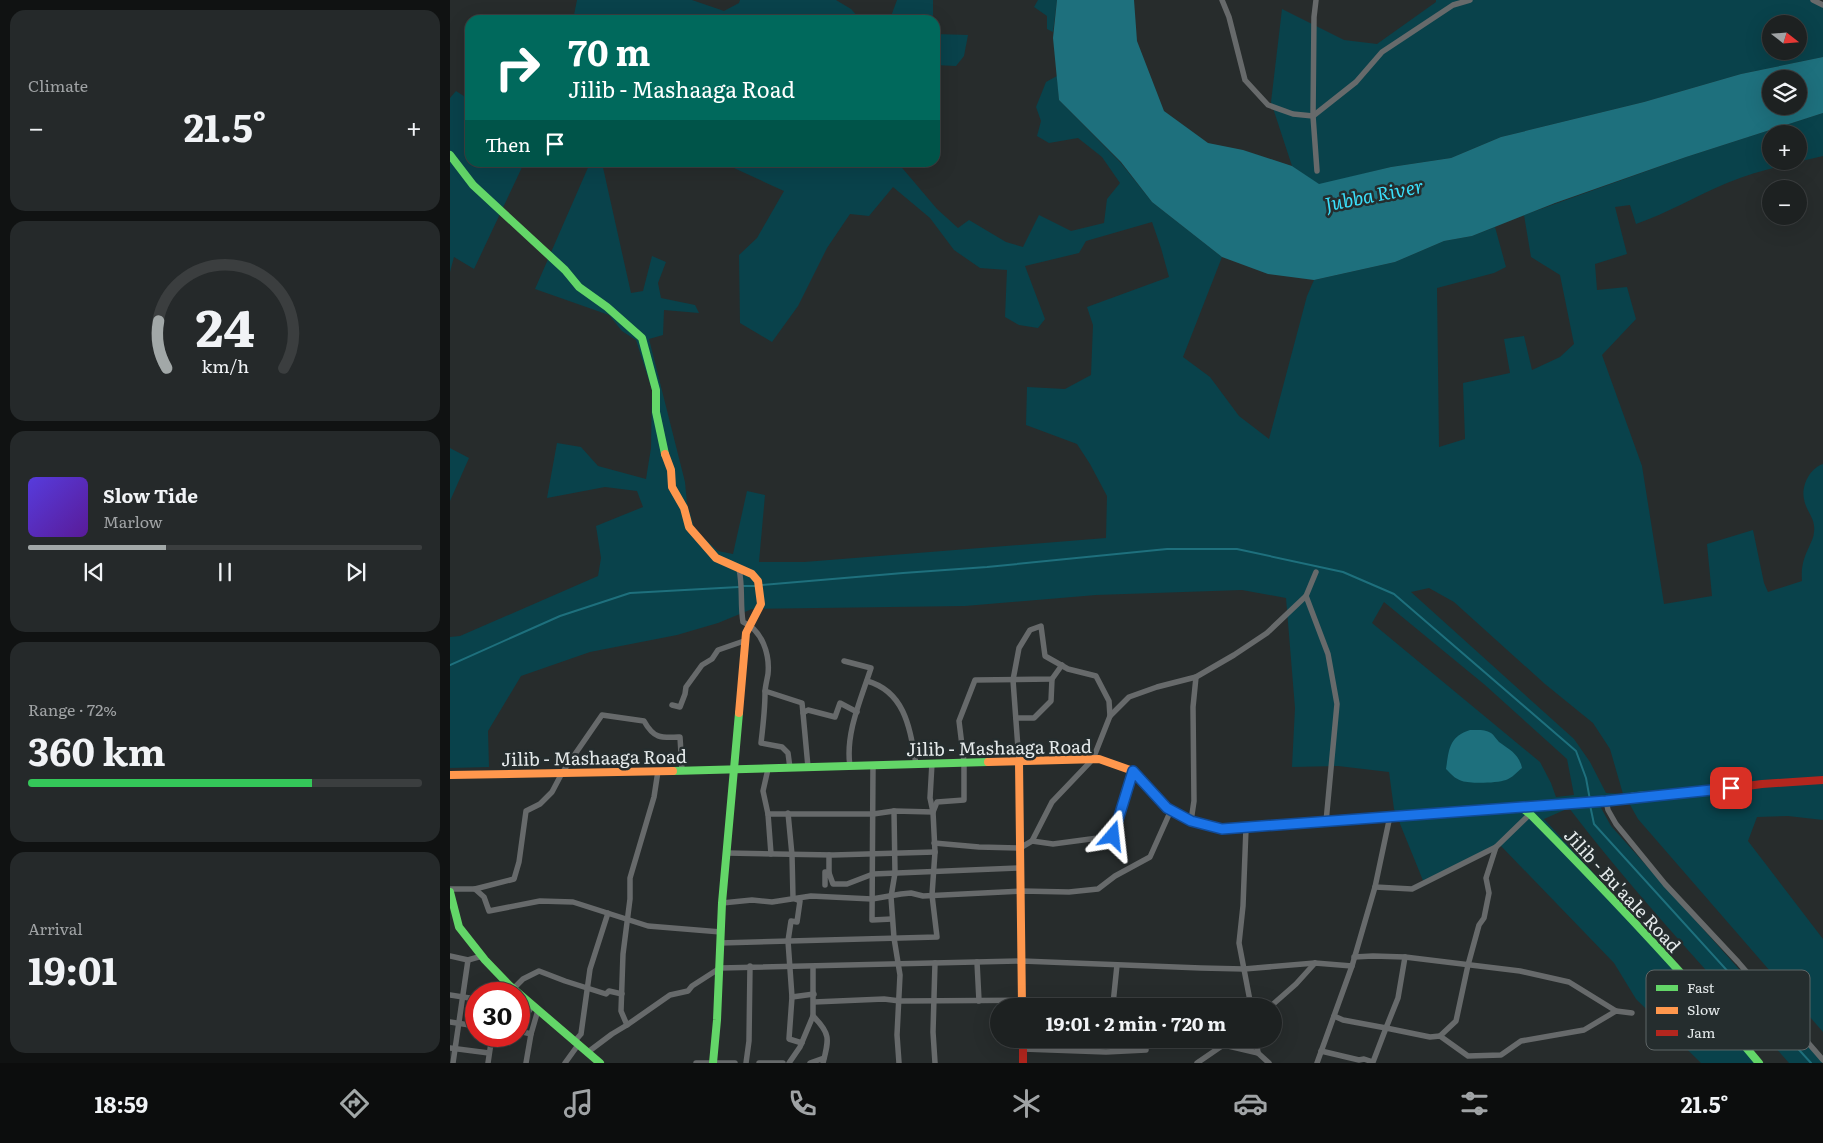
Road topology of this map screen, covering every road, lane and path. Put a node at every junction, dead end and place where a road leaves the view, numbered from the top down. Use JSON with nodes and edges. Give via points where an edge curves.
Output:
{"nodes":[{"id":1,"x":1222,"y":0,"type":"edge"},
{"id":2,"x":1316,"y":0,"type":"edge"},
{"id":3,"x":1470,"y":0,"type":"edge"},
{"id":4,"x":1813,"y":0,"type":"edge"},
{"id":5,"x":1823,"y":5,"type":"edge"},
{"id":6,"x":1313,"y":116,"type":"junction"},
{"id":7,"x":450,"y":155,"type":"edge"},
{"id":8,"x":1318,"y":171,"type":"dead end"},
{"id":9,"x":739,"y":569,"type":"junction"},
{"id":10,"x":1316,"y":572,"type":"dead end"},
{"id":11,"x":1306,"y":596,"type":"junction"},
{"id":12,"x":750,"y":625,"type":"junction"},
{"id":13,"x":744,"y":641,"type":"junction"},
{"id":14,"x":844,"y":660,"type":"dead end"},
{"id":15,"x":1062,"y":665,"type":"junction"},
{"id":16,"x":1196,"y":677,"type":"junction"},
{"id":17,"x":1052,"y":679,"type":"junction"},
{"id":18,"x":1013,"y":680,"type":"junction"},
{"id":19,"x":867,"y":681,"type":"junction"},
{"id":20,"x":765,"y":692,"type":"junction"},
{"id":21,"x":672,"y":705,"type":"dead end"},
{"id":22,"x":857,"y":712,"type":"junction"},
{"id":23,"x":803,"y":713,"type":"junction"},
{"id":24,"x":1110,"y":716,"type":"junction"},
{"id":25,"x":1016,"y":718,"type":"junction"},
{"id":26,"x":1093,"y":759,"type":"junction"},
{"id":27,"x":964,"y":762,"type":"junction"},
{"id":28,"x":1019,"y":762,"type":"junction"},
{"id":29,"x":932,"y":763,"type":"junction"},
{"id":30,"x":916,"y":764,"type":"junction"},
{"id":31,"x":873,"y":765,"type":"junction"},
{"id":32,"x":850,"y":766,"type":"junction"},
{"id":33,"x":790,"y":768,"type":"junction"},
{"id":34,"x":808,"y":768,"type":"junction"},
{"id":35,"x":768,"y":769,"type":"junction"},
{"id":36,"x":682,"y":770,"type":"junction"},
{"id":37,"x":734,"y":770,"type":"junction"},
{"id":38,"x":658,"y":771,"type":"junction"},
{"id":39,"x":1133,"y":771,"type":"junction"},
{"id":40,"x":562,"y":773,"type":"junction"},
{"id":41,"x":450,"y":775,"type":"edge"},
{"id":42,"x":1823,"y":780,"type":"edge"},
{"id":43,"x":1602,"y":800,"type":"junction"},
{"id":44,"x":1521,"y":807,"type":"junction"},
{"id":45,"x":1171,"y":810,"type":"junction"},
{"id":46,"x":894,"y":811,"type":"junction"},
{"id":47,"x":933,"y":812,"type":"junction"},
{"id":48,"x":788,"y":813,"type":"junction"},
{"id":49,"x":768,"y":814,"type":"junction"},
{"id":50,"x":872,"y":814,"type":"junction"},
{"id":51,"x":1530,"y":814,"type":"junction"},
{"id":52,"x":1390,"y":816,"type":"junction"},
{"id":53,"x":1191,"y":821,"type":"junction"},
{"id":54,"x":1326,"y":822,"type":"junction"},
{"id":55,"x":1246,"y":828,"type":"junction"},
{"id":56,"x":1032,"y":841,"type":"junction"},
{"id":57,"x":934,"y":843,"type":"junction"},
{"id":58,"x":1496,"y":847,"type":"junction"},
{"id":59,"x":1020,"y":848,"type":"junction"},
{"id":60,"x":935,"y":852,"type":"junction"},
{"id":61,"x":727,"y":853,"type":"junction"},
{"id":62,"x":771,"y":854,"type":"junction"},
{"id":63,"x":894,"y":854,"type":"junction"},
{"id":64,"x":792,"y":855,"type":"junction"},
{"id":65,"x":829,"y":855,"type":"junction"},
{"id":66,"x":873,"y":855,"type":"junction"},
{"id":67,"x":1020,"y":868,"type":"junction"},
{"id":68,"x":932,"y":872,"type":"junction"},
{"id":69,"x":828,"y":873,"type":"junction"},
{"id":70,"x":895,"y":873,"type":"junction"},
{"id":71,"x":873,"y":874,"type":"junction"},
{"id":72,"x":833,"y":884,"type":"junction"},
{"id":73,"x":825,"y":885,"type":"dead end"},
{"id":74,"x":1375,"y":887,"type":"junction"},
{"id":75,"x":475,"y":889,"type":"junction"},
{"id":76,"x":450,"y":891,"type":"edge"},
{"id":77,"x":1021,"y":891,"type":"junction"},
{"id":78,"x":932,"y":895,"type":"junction"},
{"id":79,"x":832,"y":897,"type":"junction"},
{"id":80,"x":891,"y":897,"type":"junction"},
{"id":81,"x":793,"y":898,"type":"junction"},
{"id":82,"x":872,"y":899,"type":"junction"},
{"id":83,"x":722,"y":903,"type":"junction"},
{"id":84,"x":608,"y":913,"type":"junction"},
{"id":85,"x":626,"y":919,"type":"junction"},
{"id":86,"x":892,"y":920,"type":"junction"},
{"id":87,"x":720,"y":932,"type":"junction"},
{"id":88,"x":894,"y":938,"type":"junction"},
{"id":89,"x":788,"y":940,"type":"junction"},
{"id":90,"x":720,"y":943,"type":"junction"},
{"id":91,"x":450,"y":956,"type":"edge"},
{"id":92,"x":482,"y":956,"type":"junction"},
{"id":93,"x":1354,"y":957,"type":"junction"},
{"id":94,"x":1405,"y":957,"type":"junction"},
{"id":95,"x":468,"y":960,"type":"junction"},
{"id":96,"x":1022,"y":961,"type":"junction"},
{"id":97,"x":977,"y":962,"type":"junction"},
{"id":98,"x":935,"y":963,"type":"junction"},
{"id":99,"x":1315,"y":963,"type":"junction"},
{"id":100,"x":899,"y":964,"type":"junction"},
{"id":101,"x":1117,"y":965,"type":"junction"},
{"id":102,"x":1468,"y":965,"type":"junction"},
{"id":103,"x":750,"y":966,"type":"junction"},
{"id":104,"x":790,"y":966,"type":"junction"},
{"id":105,"x":1352,"y":966,"type":"junction"},
{"id":106,"x":813,"y":967,"type":"junction"},
{"id":107,"x":720,"y":968,"type":"junction"},
{"id":108,"x":1244,"y":969,"type":"junction"},
{"id":109,"x":1678,"y":970,"type":"edge"},
{"id":110,"x":1745,"y":970,"type":"edge"},
{"id":111,"x":506,"y":982,"type":"edge"},
{"id":112,"x":519,"y":982,"type":"edge"},
{"id":113,"x":586,"y":987,"type":"junction"},
{"id":114,"x":622,"y":994,"type":"junction"},
{"id":115,"x":814,"y":994,"type":"junction"},
{"id":116,"x":450,"y":995,"type":"edge"},
{"id":117,"x":462,"y":996,"type":"junction"},
{"id":118,"x":792,"y":996,"type":"junction"},
{"id":119,"x":465,"y":997,"type":"edge"},
{"id":120,"x":1022,"y":998,"type":"edge"},
{"id":121,"x":1114,"y":998,"type":"edge"},
{"id":122,"x":1250,"y":998,"type":"edge"},
{"id":123,"x":1280,"y":998,"type":"edge"},
{"id":124,"x":935,"y":1000,"type":"junction"},
{"id":125,"x":979,"y":1000,"type":"junction"},
{"id":126,"x":900,"y":1001,"type":"junction"},
{"id":127,"x":990,"y":1001,"type":"edge"},
{"id":128,"x":530,"y":1002,"type":"edge"},
{"id":129,"x":814,"y":1002,"type":"junction"},
{"id":130,"x":536,"y":1007,"type":"junction"},
{"id":131,"x":530,"y":1010,"type":"edge"},
{"id":132,"x":1616,"y":1011,"type":"junction"},
{"id":133,"x":1632,"y":1013,"type":"dead end"},
{"id":134,"x":814,"y":1016,"type":"junction"},
{"id":135,"x":1334,"y":1016,"type":"junction"},
{"id":136,"x":450,"y":1022,"type":"edge"},
{"id":137,"x":458,"y":1024,"type":"junction"},
{"id":138,"x":465,"y":1025,"type":"edge"},
{"id":139,"x":627,"y":1026,"type":"junction"},
{"id":140,"x":1386,"y":1028,"type":"junction"},
{"id":141,"x":531,"y":1034,"type":"joint"},
{"id":142,"x":1440,"y":1036,"type":"junction"},
{"id":143,"x":802,"y":1043,"type":"junction"},
{"id":144,"x":576,"y":1044,"type":"junction"},
{"id":145,"x":1810,"y":1045,"type":"edge"},
{"id":146,"x":490,"y":1047,"type":"edge"},
{"id":147,"x":1022,"y":1048,"type":"edge"},
{"id":148,"x":1068,"y":1048,"type":"edge"},
{"id":149,"x":1146,"y":1048,"type":"edge"},
{"id":150,"x":1220,"y":1048,"type":"edge"},
{"id":151,"x":1237,"y":1048,"type":"edge"},
{"id":152,"x":1257,"y":1048,"type":"edge"},
{"id":153,"x":453,"y":1049,"type":"edge"},
{"id":154,"x":1749,"y":1050,"type":"edge"},
{"id":155,"x":1321,"y":1051,"type":"junction"},
{"id":156,"x":588,"y":1052,"type":"junction"},
{"id":157,"x":489,"y":1053,"type":"junction"},
{"id":158,"x":1258,"y":1053,"type":"junction"},
{"id":159,"x":823,"y":1060,"type":"edge"},
{"id":160,"x":1823,"y":1060,"type":"edge"},
{"id":161,"x":1204,"y":1061,"type":"edge"},
{"id":162,"x":453,"y":1063,"type":"edge"},
{"id":163,"x":488,"y":1063,"type":"edge"},
{"id":164,"x":526,"y":1063,"type":"edge"},
{"id":165,"x":565,"y":1063,"type":"edge"},
{"id":166,"x":600,"y":1063,"type":"edge"},
{"id":167,"x":696,"y":1063,"type":"edge"},
{"id":168,"x":713,"y":1063,"type":"edge"},
{"id":169,"x":735,"y":1063,"type":"edge"},
{"id":170,"x":746,"y":1063,"type":"edge"},
{"id":171,"x":759,"y":1063,"type":"edge"},
{"id":172,"x":783,"y":1063,"type":"edge"},
{"id":173,"x":789,"y":1063,"type":"edge"},
{"id":174,"x":810,"y":1063,"type":"edge"},
{"id":175,"x":899,"y":1063,"type":"edge"},
{"id":176,"x":935,"y":1063,"type":"edge"},
{"id":177,"x":1023,"y":1063,"type":"edge"},
{"id":178,"x":1198,"y":1063,"type":"edge"},
{"id":179,"x":1269,"y":1063,"type":"edge"},
{"id":180,"x":1317,"y":1063,"type":"edge"},
{"id":181,"x":1759,"y":1063,"type":"edge"}],
"edges":[{"from":1,"to":6,"type":"street","via":[[1245,80],[1268,105],[1293,114]]},
{"from":2,"to":6,"type":"street"},
{"from":3,"to":6,"type":"street","via":[[1453,5],[1382,52],[1356,82]]},
{"from":4,"to":5,"type":"street"},
{"from":6,"to":8,"type":"street"},
{"from":7,"to":9,"type":"main road","via":[[472,186],[565,270],[579,287],[642,338],[656,390],[656,412],[671,470],[672,487],[684,508],[689,527],[698,539],[716,558]]},
{"from":9,"to":12,"type":"street","via":[[743,622]]},
{"from":9,"to":12,"type":"main road","via":[[752,574],[759,585],[761,604]]},
{"from":10,"to":11,"type":"street"},
{"from":11,"to":16,"type":"street","via":[[1267,633]]},
{"from":11,"to":54,"type":"street","via":[[1328,654],[1337,704]]},
{"from":12,"to":13,"type":"main road"},
{"from":12,"to":20,"type":"street","via":[[762,638],[767,656]]},
{"from":13,"to":21,"type":"street","via":[[718,650],[689,681],[680,707]]},
{"from":13,"to":37,"type":"main road"},
{"from":14,"to":19,"type":"street","via":[[871,668]]},
{"from":15,"to":17,"type":"street"},
{"from":15,"to":18,"type":"street","via":[[1045,656],[1041,626],[1030,630],[1019,648]]},
{"from":15,"to":24,"type":"street","via":[[1096,676],[1109,701]]},
{"from":16,"to":24,"type":"street","via":[[1129,697]]},
{"from":16,"to":53,"type":"street"},
{"from":17,"to":18,"type":"street"},
{"from":17,"to":25,"type":"street","via":[[1051,701],[1034,718]]},
{"from":18,"to":25,"type":"street"},
{"from":18,"to":27,"type":"street","via":[[976,680],[959,721]]},
{"from":19,"to":22,"type":"street"},
{"from":19,"to":30,"type":"street","via":[[879,685],[901,705],[911,733]]},
{"from":20,"to":23,"type":"street","via":[[802,703]]},
{"from":20,"to":33,"type":"street","via":[[761,743],[782,748],[788,753]]},
{"from":22,"to":23,"type":"street","via":[[840,703],[836,717],[808,710]]},
{"from":22,"to":32,"type":"street","via":[[848,753]]},
{"from":23,"to":34,"type":"street"},
{"from":24,"to":26,"type":"street"},
{"from":25,"to":28,"type":"street"},
{"from":26,"to":28,"type":"main road","name":"Jilib - Mashaaga Road"},
{"from":26,"to":39,"type":"main road","name":"Jilib - Mashaaga Road"},
{"from":26,"to":56,"type":"street","via":[[1052,802]]},
{"from":27,"to":28,"type":"main road","name":"Jilib - Mashaaga Road"},
{"from":27,"to":29,"type":"main road","name":"Jilib - Mashaaga Road"},
{"from":27,"to":47,"type":"street","via":[[964,800],[937,802]]},
{"from":28,"to":59,"type":"main road"},
{"from":29,"to":30,"type":"main road","name":"Jilib - Mashaaga Road"},
{"from":29,"to":47,"type":"street","via":[[930,798]]},
{"from":30,"to":31,"type":"main road","name":"Jilib - Mashaaga Road"},
{"from":31,"to":32,"type":"main road","name":"Jilib - Mashaaga Road"},
{"from":31,"to":50,"type":"street"},
{"from":32,"to":34,"type":"main road","name":"Jilib - Mashaaga Road"},
{"from":33,"to":34,"type":"main road","name":"Jilib - Mashaaga Road"},
{"from":33,"to":35,"type":"main road","name":"Jilib - Mashaaga Road"},
{"from":35,"to":37,"type":"main road","name":"Jilib - Mashaaga Road"},
{"from":35,"to":49,"type":"street","via":[[763,791]]},
{"from":36,"to":37,"type":"main road","name":"Jilib - Mashaaga Road"},
{"from":36,"to":38,"type":"main road","name":"Jilib - Mashaaga Road"},
{"from":36,"to":40,"type":"street","via":[[680,737],[662,738],[650,732],[644,721],[602,715]]},
{"from":37,"to":61,"type":"main road"},
{"from":38,"to":40,"type":"main road","name":"Jilib - Mashaaga Road"},
{"from":38,"to":85,"type":"street","via":[[654,797],[630,878]]},
{"from":39,"to":45,"type":"main road","name":"Jilib - Mashaaga Road"},
{"from":39,"to":56,"type":"street","via":[[1113,836],[1053,844]]},
{"from":40,"to":41,"type":"main road","name":"Jilib - Mashaaga Road"},
{"from":40,"to":75,"type":"street","via":[[552,792],[540,804],[526,811],[514,879]]},
{"from":42,"to":43,"type":"main road","name":"Jilib - Mashaaga Road"},
{"from":43,"to":44,"type":"main road","name":"Jilib - Mashaaga Road"},
{"from":43,"to":110,"type":"street","via":[[1616,824],[1665,884]]},
{"from":44,"to":51,"type":"main road","name":"Jilib - Bu'aale Road"},
{"from":44,"to":52,"type":"main road","name":"Jilib - Mashaaga Road"},
{"from":45,"to":53,"type":"main road","name":"Jilib - Mashaaga Road"},
{"from":45,"to":77,"type":"street","via":[[1150,856],[1098,889]]},
{"from":46,"to":47,"type":"street"},
{"from":46,"to":50,"type":"street"},
{"from":46,"to":63,"type":"street"},
{"from":47,"to":57,"type":"street"},
{"from":48,"to":49,"type":"street"},
{"from":48,"to":50,"type":"street"},
{"from":48,"to":64,"type":"street"},
{"from":49,"to":62,"type":"street"},
{"from":50,"to":66,"type":"street"},
{"from":51,"to":58,"type":"street"},
{"from":51,"to":109,"type":"main road","name":"Jilib - Bu'aale Road"},
{"from":52,"to":54,"type":"main road","name":"Jilib - Mashaaga Road"},
{"from":52,"to":74,"type":"street"},
{"from":53,"to":55,"type":"main road","name":"Jilib - Mashaaga Road","via":[[1222,829]]},
{"from":54,"to":55,"type":"main road","name":"Jilib - Mashaaga Road"},
{"from":55,"to":108,"type":"street","via":[[1239,943]]},
{"from":56,"to":59,"type":"street"},
{"from":57,"to":59,"type":"street"},
{"from":57,"to":60,"type":"street"},
{"from":58,"to":74,"type":"street","via":[[1412,889]]},
{"from":58,"to":102,"type":"street","via":[[1486,878],[1489,893],[1484,918]]},
{"from":59,"to":67,"type":"main road"},
{"from":60,"to":63,"type":"street"},
{"from":60,"to":68,"type":"street"},
{"from":61,"to":62,"type":"street"},
{"from":61,"to":83,"type":"main road"},
{"from":62,"to":64,"type":"street"},
{"from":63,"to":66,"type":"street"},
{"from":63,"to":70,"type":"street"},
{"from":64,"to":65,"type":"street"},
{"from":64,"to":81,"type":"street"},
{"from":65,"to":66,"type":"street"},
{"from":65,"to":69,"type":"street"},
{"from":66,"to":71,"type":"street"},
{"from":67,"to":68,"type":"street"},
{"from":67,"to":77,"type":"main road"},
{"from":68,"to":70,"type":"street"},
{"from":68,"to":78,"type":"street"},
{"from":69,"to":72,"type":"street"},
{"from":69,"to":73,"type":"street","via":[[825,872]]},
{"from":70,"to":71,"type":"street"},
{"from":70,"to":80,"type":"street"},
{"from":71,"to":72,"type":"street","via":[[848,884]]},
{"from":71,"to":82,"type":"street"},
{"from":72,"to":79,"type":"street"},
{"from":74,"to":93,"type":"street"},
{"from":75,"to":76,"type":"street"},
{"from":75,"to":84,"type":"street","via":[[484,897],[489,911],[540,901],[573,902]]},
{"from":76,"to":92,"type":"main road","via":[[460,927]]},
{"from":77,"to":78,"type":"street"},
{"from":77,"to":96,"type":"main road"},
{"from":78,"to":80,"type":"street","via":[[901,894]]},
{"from":78,"to":88,"type":"street","via":[[937,937]]},
{"from":79,"to":81,"type":"street"},
{"from":79,"to":82,"type":"street"},
{"from":80,"to":82,"type":"street"},
{"from":80,"to":86,"type":"street"},
{"from":81,"to":83,"type":"street","via":[[772,902]]},
{"from":81,"to":89,"type":"street","via":[[800,901],[797,922],[791,921]]},
{"from":82,"to":86,"type":"street","via":[[872,920]]},
{"from":83,"to":87,"type":"main road"},
{"from":84,"to":85,"type":"street"},
{"from":84,"to":113,"type":"street"},
{"from":85,"to":87,"type":"street","via":[[648,926]]},
{"from":85,"to":114,"type":"street"},
{"from":86,"to":88,"type":"street"},
{"from":87,"to":90,"type":"main road"},
{"from":88,"to":89,"type":"street"},
{"from":88,"to":100,"type":"street"},
{"from":89,"to":90,"type":"street"},
{"from":89,"to":104,"type":"street"},
{"from":90,"to":107,"type":"main road"},
{"from":91,"to":95,"type":"street"},
{"from":92,"to":95,"type":"street"},
{"from":92,"to":111,"type":"main road"},
{"from":93,"to":94,"type":"street"},
{"from":93,"to":105,"type":"street"},
{"from":94,"to":102,"type":"street"},
{"from":94,"to":140,"type":"street","via":[[1398,998]]},
{"from":95,"to":117,"type":"street"},
{"from":96,"to":97,"type":"street"},
{"from":96,"to":101,"type":"street"},
{"from":96,"to":120,"type":"main road"},
{"from":97,"to":98,"type":"street"},
{"from":97,"to":125,"type":"street"},
{"from":98,"to":100,"type":"street"},
{"from":98,"to":124,"type":"street"},
{"from":99,"to":105,"type":"street"},
{"from":99,"to":108,"type":"street"},
{"from":99,"to":123,"type":"street"},
{"from":100,"to":106,"type":"street"},
{"from":100,"to":126,"type":"street"},
{"from":101,"to":108,"type":"street"},
{"from":101,"to":121,"type":"street"},
{"from":102,"to":132,"type":"street","via":[[1520,971],[1569,982]]},
{"from":102,"to":142,"type":"street","via":[[1456,1021]]},
{"from":103,"to":104,"type":"street"},
{"from":103,"to":107,"type":"street"},
{"from":103,"to":170,"type":"street"},
{"from":104,"to":106,"type":"street"},
{"from":104,"to":118,"type":"street"},
{"from":105,"to":135,"type":"street"},
{"from":106,"to":115,"type":"street"},
{"from":107,"to":139,"type":"street","via":[[688,991],[670,994]]},
{"from":107,"to":168,"type":"main road"},
{"from":108,"to":122,"type":"street"},
{"from":112,"to":113,"type":"street","via":[[539,971]]},
{"from":113,"to":114,"type":"street","via":[[606,994],[609,991]]},
{"from":113,"to":144,"type":"street","via":[[581,1034]]},
{"from":114,"to":139,"type":"street","via":[[621,1011]]},
{"from":115,"to":118,"type":"street"},
{"from":115,"to":129,"type":"street"},
{"from":116,"to":117,"type":"street"},
{"from":117,"to":119,"type":"street"},
{"from":117,"to":137,"type":"street"},
{"from":118,"to":143,"type":"street","via":[[788,1039]]},
{"from":124,"to":125,"type":"street"},
{"from":124,"to":126,"type":"street"},
{"from":124,"to":176,"type":"street"},
{"from":125,"to":127,"type":"street"},
{"from":126,"to":129,"type":"street"},
{"from":126,"to":175,"type":"street","via":[[897,1026]]},
{"from":128,"to":130,"type":"main road"},
{"from":129,"to":134,"type":"street"},
{"from":130,"to":131,"type":"street"},
{"from":130,"to":141,"type":"street"},
{"from":130,"to":144,"type":"main road"},
{"from":132,"to":133,"type":"street"},
{"from":132,"to":142,"type":"street","via":[[1584,1030],[1521,1041],[1501,1055],[1468,1056]]},
{"from":134,"to":143,"type":"street"},
{"from":134,"to":159,"type":"street","via":[[827,1033]]},
{"from":135,"to":140,"type":"street"},
{"from":135,"to":155,"type":"street"},
{"from":136,"to":137,"type":"street"},
{"from":137,"to":138,"type":"street"},
{"from":137,"to":153,"type":"street"},
{"from":139,"to":156,"type":"street"},
{"from":140,"to":142,"type":"street"},
{"from":140,"to":155,"type":"street","via":[[1373,1062]]},
{"from":141,"to":164,"type":"street"},
{"from":143,"to":173,"type":"street"},
{"from":144,"to":156,"type":"main road"},
{"from":144,"to":165,"type":"street"},
{"from":145,"to":160,"type":"street"},
{"from":146,"to":157,"type":"street"},
{"from":147,"to":177,"type":"main road"},
{"from":148,"to":149,"type":"street","via":[[1106,1052]]},
{"from":150,"to":161,"type":"street"},
{"from":151,"to":158,"type":"street"},
{"from":152,"to":158,"type":"street"},
{"from":153,"to":157,"type":"street"},
{"from":153,"to":162,"type":"street"},
{"from":154,"to":181,"type":"main road","name":"Jilib - Bu'aale Road"},
{"from":155,"to":180,"type":"street"},
{"from":156,"to":166,"type":"main road"},
{"from":157,"to":163,"type":"street"},
{"from":158,"to":179,"type":"street"},
{"from":159,"to":174,"type":"street"},
{"from":161,"to":178,"type":"street"},
{"from":167,"to":168,"type":"street"},
{"from":168,"to":169,"type":"street"},
{"from":171,"to":172,"type":"street"}]}
